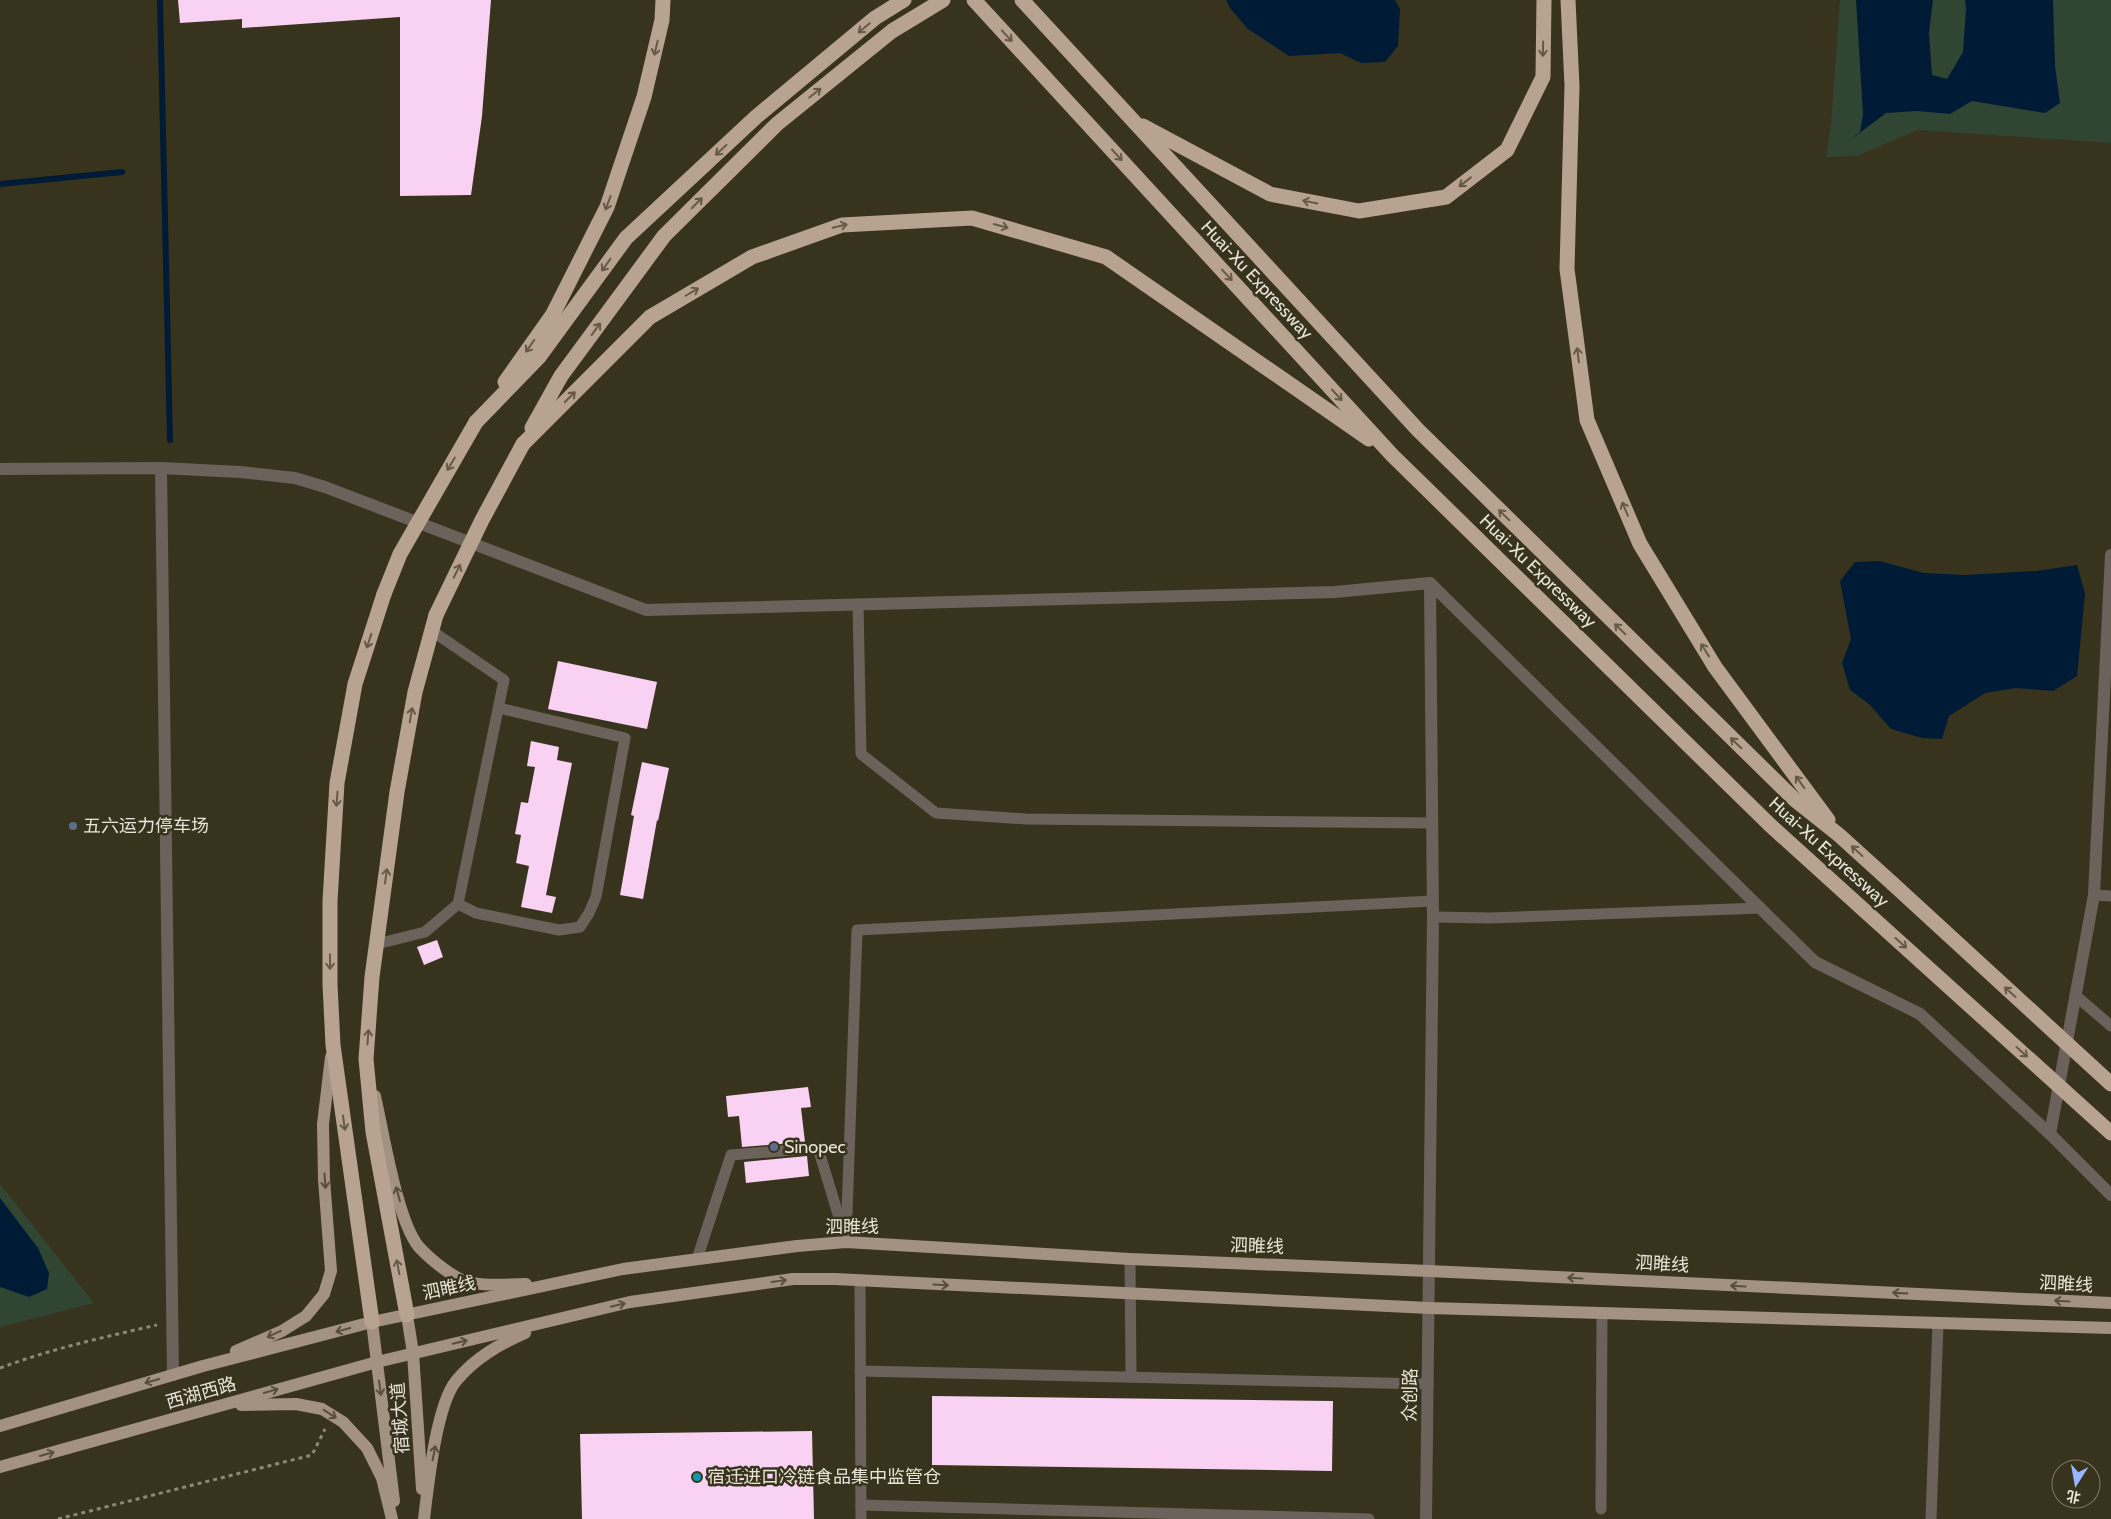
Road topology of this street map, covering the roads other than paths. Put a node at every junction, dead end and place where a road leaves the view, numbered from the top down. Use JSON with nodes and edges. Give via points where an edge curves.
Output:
{"nodes":[{"id":1,"x":663,"y":0,"type":"edge"},
{"id":2,"x":904,"y":0,"type":"edge"},
{"id":3,"x":943,"y":0,"type":"edge"},
{"id":4,"x":974,"y":0,"type":"edge"},
{"id":5,"x":1022,"y":0,"type":"edge"},
{"id":6,"x":1544,"y":0,"type":"edge"},
{"id":7,"x":1568,"y":0,"type":"edge"},
{"id":8,"x":1132,"y":120,"type":"junction"},
{"id":9,"x":476,"y":422,"type":"junction"},
{"id":10,"x":523,"y":444,"type":"junction"},
{"id":11,"x":1392,"y":455,"type":"junction"},
{"id":12,"x":161,"y":468,"type":"junction"},
{"id":13,"x":0,"y":469,"type":"edge"},
{"id":14,"x":2111,"y":554,"type":"edge"},
{"id":15,"x":1430,"y":583,"type":"junction"},
{"id":16,"x":858,"y":604,"type":"junction"},
{"id":17,"x":432,"y":631,"type":"junction"},
{"id":18,"x":499,"y":708,"type":"junction"},
{"id":19,"x":1432,"y":823,"type":"junction"},
{"id":20,"x":1839,"y":835,"type":"junction"},
{"id":21,"x":2094,"y":895,"type":"junction"},
{"id":22,"x":2111,"y":896,"type":"edge"},
{"id":23,"x":1433,"y":902,"type":"junction"},
{"id":24,"x":458,"y":904,"type":"junction"},
{"id":25,"x":1761,"y":908,"type":"junction"},
{"id":26,"x":1432,"y":917,"type":"junction"},
{"id":27,"x":377,"y":944,"type":"junction"},
{"id":28,"x":2075,"y":995,"type":"junction"},
{"id":29,"x":2111,"y":1026,"type":"edge"},
{"id":30,"x":333,"y":1045,"type":"junction"},
{"id":31,"x":366,"y":1059,"type":"junction"},
{"id":32,"x":2111,"y":1084,"type":"edge"},
{"id":33,"x":2111,"y":1133,"type":"edge"},
{"id":34,"x":2050,"y":1134,"type":"junction"},
{"id":35,"x":2111,"y":1195,"type":"edge"},
{"id":36,"x":846,"y":1242,"type":"junction"},
{"id":37,"x":697,"y":1259,"type":"junction"},
{"id":38,"x":1130,"y":1259,"type":"junction"},
{"id":39,"x":1429,"y":1271,"type":"junction"},
{"id":40,"x":860,"y":1280,"type":"junction"},
{"id":41,"x":556,"y":1283,"type":"junction"},
{"id":42,"x":1131,"y":1294,"type":"junction"},
{"id":43,"x":2111,"y":1303,"type":"edge"},
{"id":44,"x":1429,"y":1308,"type":"junction"},
{"id":45,"x":1602,"y":1313,"type":"junction"},
{"id":46,"x":407,"y":1315,"type":"junction"},
{"id":47,"x":549,"y":1321,"type":"junction"},
{"id":48,"x":372,"y":1322,"type":"junction"},
{"id":49,"x":1938,"y":1323,"type":"junction"},
{"id":50,"x":2111,"y":1328,"type":"edge"},
{"id":51,"x":412,"y":1353,"type":"junction"},
{"id":52,"x":377,"y":1362,"type":"junction"},
{"id":53,"x":204,"y":1366,"type":"junction"},
{"id":54,"x":860,"y":1371,"type":"junction"},
{"id":55,"x":173,"y":1375,"type":"junction"},
{"id":56,"x":1131,"y":1377,"type":"junction"},
{"id":57,"x":1428,"y":1384,"type":"junction"},
{"id":58,"x":214,"y":1407,"type":"junction"},
{"id":59,"x":0,"y":1426,"type":"edge"},
{"id":60,"x":0,"y":1467,"type":"edge"},
{"id":61,"x":861,"y":1506,"type":"junction"},
{"id":62,"x":1601,"y":1509,"type":"dead end"},
{"id":63,"x":394,"y":1519,"type":"edge"},
{"id":64,"x":423,"y":1519,"type":"edge"},
{"id":65,"x":861,"y":1519,"type":"edge"},
{"id":66,"x":1369,"y":1519,"type":"edge"},
{"id":67,"x":1426,"y":1519,"type":"edge"},
{"id":68,"x":1931,"y":1519,"type":"edge"}],
"edges":[{"from":1,"to":9,"type":"highway","one_way":true,"via":[[662,20],[644,97],[607,208],[553,314]]},
{"from":2,"to":9,"type":"highway","one_way":true,"via":[[875,18],[756,117],[626,238],[539,357]]},
{"from":10,"to":3,"type":"highway","one_way":true,"via":[[561,376],[664,236],[777,124],[892,32]]},
{"from":4,"to":11,"type":"highway","name":"Huai-Xu Expressway","one_way":true},
{"from":5,"to":8,"type":"highway","name":"Huai-Xu Expressway"},
{"from":6,"to":8,"type":"highway","one_way":true,"via":[[1542,77],[1507,150],[1446,197],[1360,211],[1270,194]]},
{"from":20,"to":7,"type":"highway","one_way":true,"via":[[1715,667],[1640,544],[1587,420],[1567,269],[1572,86]]},
{"from":20,"to":8,"type":"highway","name":"Huai-Xu Expressway","one_way":true,"via":[[1794,800],[1418,430]]},
{"from":9,"to":30,"type":"highway","one_way":true,"bridge":true,"via":[[400,554],[355,684],[338,783],[330,901]]},
{"from":10,"to":11,"type":"highway","one_way":true,"via":[[650,317],[752,257],[842,224],[972,218],[1106,257]]},
{"from":17,"to":10,"type":"highway","one_way":true,"bridge":true,"via":[[436,615],[482,520]]},
{"from":11,"to":33,"type":"highway","name":"Huai-Xu Expressway","one_way":true,"bridge":true,"via":[[1770,825]]},
{"from":12,"to":13,"type":"street"},
{"from":12,"to":16,"type":"street","via":[[295,478],[646,610]]},
{"from":12,"to":55,"type":"street"},
{"from":14,"to":21,"type":"street"},
{"from":15,"to":16,"type":"street","via":[[1335,592]]},
{"from":15,"to":19,"type":"street","name":"众创路"},
{"from":15,"to":25,"type":"street"},
{"from":16,"to":19,"type":"lane","via":[[861,754],[936,813],[1026,819]]},
{"from":17,"to":18,"type":"lane","via":[[504,680]]},
{"from":27,"to":17,"type":"highway","one_way":true,"via":[[397,792],[415,692]]},
{"from":18,"to":24,"type":"lane"},
{"from":18,"to":24,"type":"lane","via":[[625,738],[596,898],[580,927],[559,930],[476,913]]},
{"from":19,"to":23,"type":"street","name":"众创路"},
{"from":32,"to":20,"type":"highway","name":"Huai-Xu Expressway","one_way":true,"bridge":true},
{"from":21,"to":22,"type":"lane"},
{"from":21,"to":28,"type":"street"},
{"from":23,"to":26,"type":"street","name":"众创路"},
{"from":23,"to":36,"type":"lane","via":[[857,930]]},
{"from":24,"to":27,"type":"lane","via":[[425,932]]},
{"from":25,"to":26,"type":"lane","via":[[1490,918]]},
{"from":25,"to":34,"type":"street","via":[[1815,962],[1920,1014]]},
{"from":26,"to":39,"type":"street","name":"众创路"},
{"from":31,"to":27,"type":"highway","one_way":true},
{"from":28,"to":29,"type":"lane"},
{"from":28,"to":34,"type":"street"},
{"from":30,"to":48,"type":"highway","one_way":true},
{"from":30,"to":53,"type":"main road","one_way":true,"via":[[323,1124],[331,1270],[324,1294],[306,1316],[282,1331]]},
{"from":41,"to":31,"type":"main road","one_way":true,"via":[[480,1284],[458,1278],[419,1246],[408,1228],[398,1197]]},
{"from":46,"to":31,"type":"highway","one_way":true,"via":[[373,1132]]},
{"from":34,"to":35,"type":"street"},
{"from":36,"to":37,"type":"main road","name":"泗睢线"},
{"from":36,"to":37,"type":"lane","via":[[818,1148],[731,1156]]},
{"from":36,"to":38,"type":"main road","name":"泗睢线"},
{"from":37,"to":41,"type":"main road","name":"泗睢线","via":[[623,1269]]},
{"from":38,"to":39,"type":"main road","name":"泗睢线"},
{"from":38,"to":42,"type":"lane"},
{"from":43,"to":39,"type":"main road","name":"泗睢线","one_way":true},
{"from":39,"to":44,"type":"street","name":"众创路"},
{"from":40,"to":42,"type":"main road","one_way":true},
{"from":47,"to":40,"type":"main road","one_way":true,"via":[[630,1302],[793,1279]]},
{"from":40,"to":54,"type":"lane"},
{"from":41,"to":46,"type":"main road","name":"泗睢线"},
{"from":42,"to":44,"type":"main road"},
{"from":42,"to":56,"type":"lane"},
{"from":44,"to":45,"type":"main road"},
{"from":44,"to":57,"type":"street","name":"众创路"},
{"from":45,"to":49,"type":"main road"},
{"from":45,"to":62,"type":"lane"},
{"from":46,"to":48,"type":"main road","name":"西湖西路"},
{"from":46,"to":51,"type":"main road","name":"宿城大道"},
{"from":51,"to":47,"type":"main road","one_way":true},
{"from":64,"to":47,"type":"main road","one_way":true,"via":[[444,1405],[455,1382],[492,1348]]},
{"from":48,"to":52,"type":"main road","name":"宿城大道"},
{"from":48,"to":53,"type":"main road","name":"西湖西路","one_way":true},
{"from":49,"to":50,"type":"main road"},
{"from":49,"to":68,"type":"lane"},
{"from":51,"to":52,"type":"main road","name":"西湖西路"},
{"from":51,"to":64,"type":"main road","name":"宿城大道"},
{"from":58,"to":52,"type":"main road","name":"西湖西路","one_way":true},
{"from":52,"to":63,"type":"main road","name":"宿城大道","one_way":true,"via":[[392,1477]]},
{"from":53,"to":55,"type":"main road","name":"西湖西路"},
{"from":54,"to":56,"type":"lane"},
{"from":54,"to":61,"type":"lane"},
{"from":55,"to":59,"type":"main road","name":"西湖西路","one_way":true},
{"from":56,"to":57,"type":"lane"},
{"from":57,"to":67,"type":"street","name":"众创路"},
{"from":60,"to":58,"type":"main road","name":"西湖西路","one_way":true},
{"from":58,"to":63,"type":"main road","one_way":true,"via":[[296,1404],[322,1409],[343,1422],[367,1448],[382,1478]]},
{"from":61,"to":65,"type":"lane"},
{"from":61,"to":66,"type":"lane"}]}
